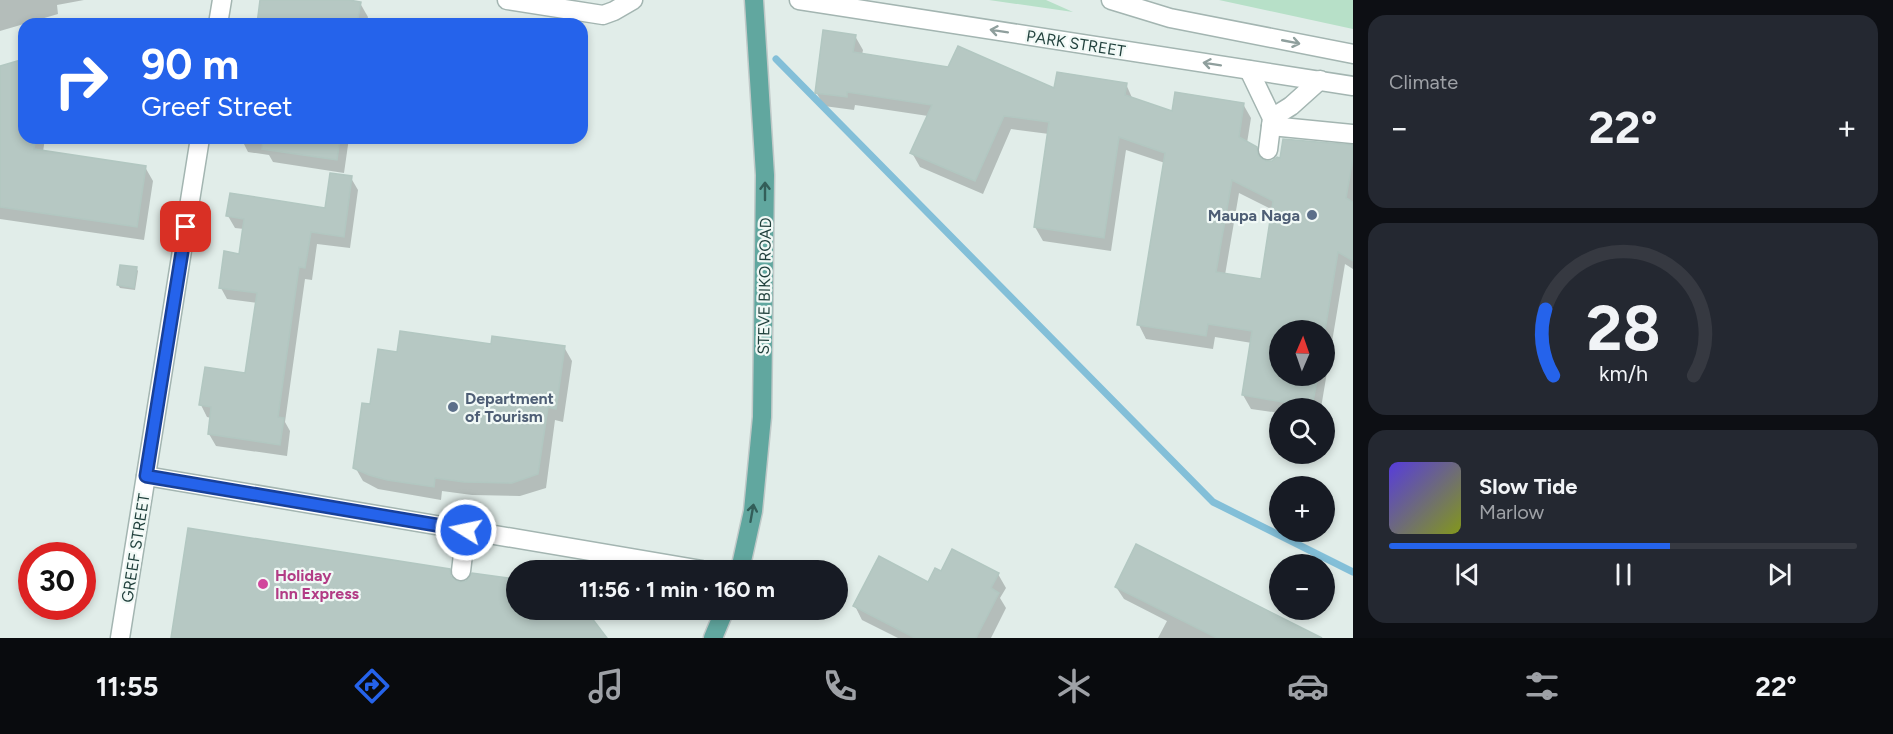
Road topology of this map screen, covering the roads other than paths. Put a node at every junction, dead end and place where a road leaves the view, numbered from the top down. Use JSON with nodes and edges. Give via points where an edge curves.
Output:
{"nodes":[{"id":1,"x":222,"y":0,"type":"edge"},
{"id":2,"x":507,"y":0,"type":"edge"},
{"id":3,"x":633,"y":0,"type":"edge"},
{"id":4,"x":754,"y":0,"type":"edge"},
{"id":5,"x":799,"y":0,"type":"edge"},
{"id":6,"x":1111,"y":0,"type":"edge"},
{"id":7,"x":219,"y":18,"type":"edge"},
{"id":8,"x":1353,"y":54,"type":"edge"},
{"id":9,"x":1249,"y":70,"type":"junction"},
{"id":10,"x":1320,"y":81,"type":"junction"},
{"id":11,"x":1353,"y":86,"type":"edge"},
{"id":12,"x":1271,"y":122,"type":"junction"},
{"id":13,"x":1353,"y":134,"type":"edge"},
{"id":14,"x":199,"y":144,"type":"edge"},
{"id":15,"x":1268,"y":150,"type":"dead end"},
{"id":16,"x":146,"y":476,"type":"junction"},
{"id":17,"x":466,"y":530,"type":"junction"},
{"id":18,"x":643,"y":560,"type":"edge"},
{"id":19,"x":742,"y":560,"type":"edge"},
{"id":20,"x":461,"y":571,"type":"dead end"},
{"id":21,"x":720,"y":620,"type":"edge"},
{"id":22,"x":120,"y":638,"type":"edge"},
{"id":23,"x":713,"y":638,"type":"edge"}],
"edges":[{"from":1,"to":7,"type":"street"},
{"from":2,"to":3,"type":"street","via":[[603,15]]},
{"from":19,"to":4,"type":"main road","name":"STEVE BIKO ROAD","one_way":true,"via":[[753,511],[762,417],[765,175]]},
{"from":9,"to":5,"type":"street","name":"PARK STREET","one_way":true},
{"from":6,"to":8,"type":"street","one_way":true,"via":[[1170,18]]},
{"from":9,"to":10,"type":"street","name":"PARK STREET"},
{"from":9,"to":12,"type":"street"},
{"from":10,"to":11,"type":"street","name":"PARK STREET"},
{"from":10,"to":12,"type":"street"},
{"from":12,"to":13,"type":"street"},
{"from":12,"to":15,"type":"street"},
{"from":14,"to":16,"type":"street","name":"GREEF STREET"},
{"from":16,"to":17,"type":"street"},
{"from":16,"to":22,"type":"street","name":"GREEF STREET"},
{"from":17,"to":18,"type":"street"},
{"from":17,"to":20,"type":"street"},
{"from":21,"to":23,"type":"main road"}]}
